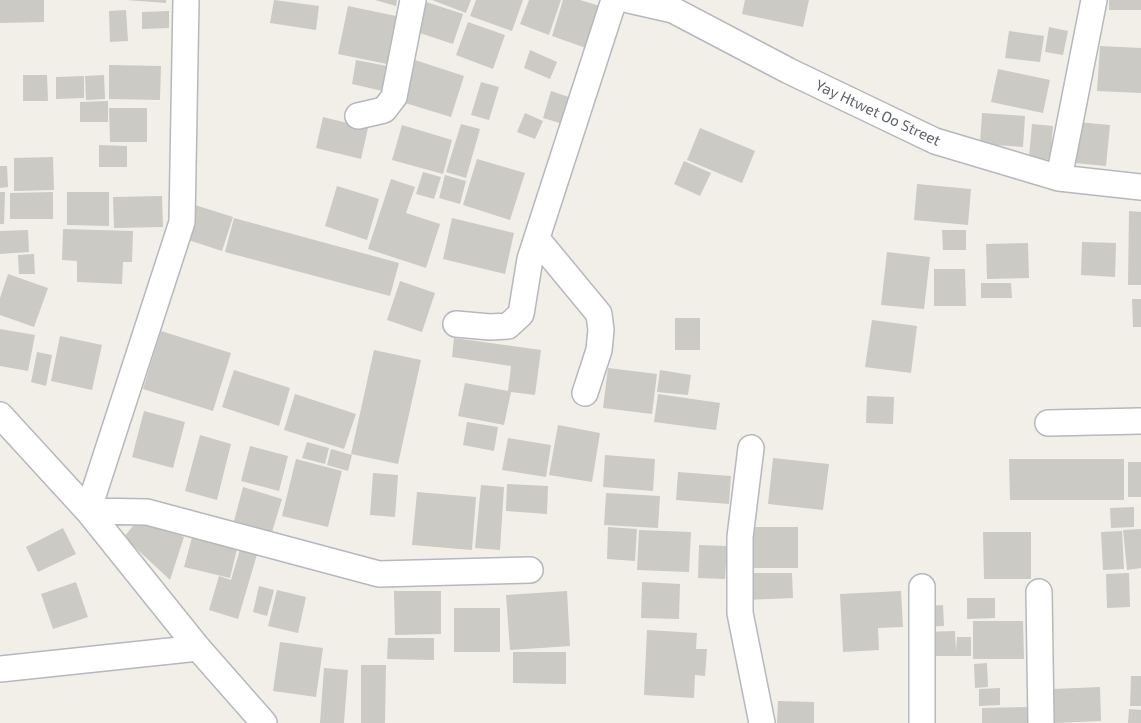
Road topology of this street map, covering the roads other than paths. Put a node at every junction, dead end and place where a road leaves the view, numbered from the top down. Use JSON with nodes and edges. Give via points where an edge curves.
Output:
{"nodes":[{"id":1,"x":186,"y":0,"type":"edge"},
{"id":2,"x":413,"y":0,"type":"edge"},
{"id":3,"x":614,"y":0,"type":"edge"},
{"id":4,"x":629,"y":0,"type":"edge"},
{"id":5,"x":1094,"y":0,"type":"edge"},
{"id":6,"x":674,"y":5,"type":"edge"},
{"id":7,"x":358,"y":116,"type":"dead end"},
{"id":8,"x":1059,"y":178,"type":"junction"},
{"id":9,"x":1141,"y":187,"type":"edge"},
{"id":10,"x":537,"y":239,"type":"junction"},
{"id":11,"x":456,"y":324,"type":"dead end"},
{"id":12,"x":584,"y":393,"type":"dead end"},
{"id":13,"x":0,"y":415,"type":"edge"},
{"id":14,"x":1141,"y":421,"type":"edge"},
{"id":15,"x":1048,"y":423,"type":"dead end"},
{"id":16,"x":751,"y":448,"type":"dead end"},
{"id":17,"x":88,"y":510,"type":"junction"},
{"id":18,"x":530,"y":570,"type":"dead end"},
{"id":19,"x":922,"y":588,"type":"dead end"},
{"id":20,"x":1039,"y":592,"type":"dead end"},
{"id":21,"x":198,"y":648,"type":"junction"},
{"id":22,"x":0,"y":669,"type":"edge"},
{"id":23,"x":264,"y":723,"type":"edge"},
{"id":24,"x":762,"y":723,"type":"edge"},
{"id":25,"x":922,"y":723,"type":"edge"},
{"id":26,"x":1041,"y":723,"type":"edge"}],
"edges":[{"from":1,"to":17,"type":"street","via":[[182,222]]},
{"from":2,"to":7,"type":"street","via":[[394,97],[384,110]]},
{"from":3,"to":10,"type":"street"},
{"from":4,"to":6,"type":"street","name":"Yay Htwet Oo Street"},
{"from":5,"to":8,"type":"street"},
{"from":6,"to":8,"type":"street","name":"Yay Htwet Oo Street","via":[[789,71],[935,141]]},
{"from":8,"to":9,"type":"street","name":"Yay Htwet Oo Street"},
{"from":10,"to":11,"type":"street","via":[[530,259],[521,314],[508,326]]},
{"from":10,"to":12,"type":"street","via":[[598,314],[601,330],[599,350]]},
{"from":13,"to":17,"type":"street"},
{"from":14,"to":15,"type":"street"},
{"from":16,"to":24,"type":"street","via":[[740,537],[740,613]]},
{"from":17,"to":18,"type":"street","via":[[147,512],[379,574]]},
{"from":17,"to":21,"type":"street"},
{"from":19,"to":25,"type":"street"},
{"from":20,"to":26,"type":"street"},
{"from":21,"to":22,"type":"street"},
{"from":21,"to":23,"type":"street"}]}
